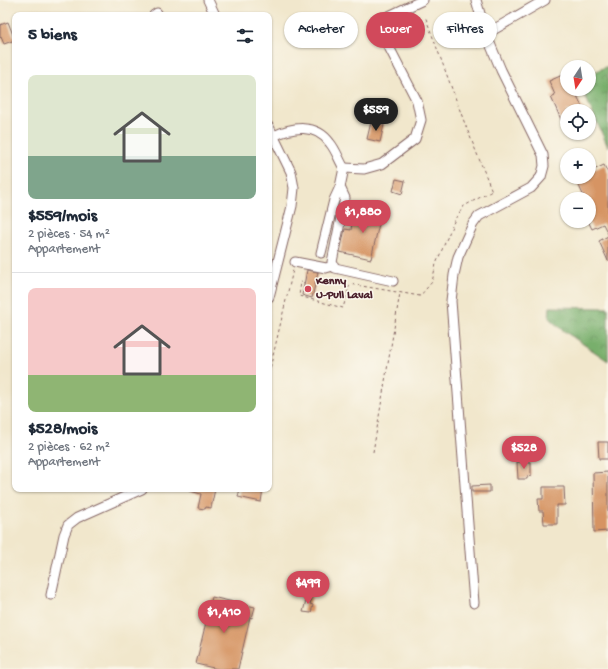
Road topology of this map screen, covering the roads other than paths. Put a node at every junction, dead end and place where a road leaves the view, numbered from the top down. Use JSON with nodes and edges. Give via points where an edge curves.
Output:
{"nodes":[{"id":1,"x":208,"y":0,"type":"edge"},
{"id":2,"x":423,"y":0,"type":"edge"},
{"id":3,"x":476,"y":0,"type":"edge"},
{"id":4,"x":545,"y":0,"type":"edge"},
{"id":5,"x":211,"y":12,"type":"edge"},
{"id":6,"x":480,"y":12,"type":"edge"},
{"id":7,"x":497,"y":28,"type":"edge"},
{"id":8,"x":492,"y":48,"type":"edge"},
{"id":9,"x":272,"y":132,"type":"edge"},
{"id":10,"x":274,"y":136,"type":"junction"},
{"id":11,"x":344,"y":168,"type":"junction"},
{"id":12,"x":340,"y":187,"type":"junction"},
{"id":13,"x":322,"y":253,"type":"dead end"},
{"id":14,"x":295,"y":262,"type":"road end"},
{"id":15,"x":333,"y":266,"type":"junction"},
{"id":16,"x":393,"y":281,"type":"dead end"},
{"id":17,"x":272,"y":285,"type":"edge"},
{"id":18,"x":135,"y":492,"type":"edge"},
{"id":19,"x":51,"y":595,"type":"dead end"},
{"id":20,"x":474,"y":603,"type":"dead end"}],
"edges":[{"from":1,"to":5,"type":"street"},
{"from":2,"to":11,"type":"street","via":[[376,22],[417,101],[421,120],[415,139],[382,164],[364,169]]},
{"from":3,"to":6,"type":"street"},
{"from":4,"to":7,"type":"street"},
{"from":8,"to":20,"type":"street","via":[[543,155],[544,166],[541,177],[531,188],[479,216],[458,257],[454,275],[451,301]]},
{"from":9,"to":10,"type":"street"},
{"from":10,"to":11,"type":"street","via":[[288,130],[316,131],[330,143]]},
{"from":10,"to":17,"type":"street","via":[[291,172],[294,188],[292,206]]},
{"from":11,"to":12,"type":"street"},
{"from":12,"to":13,"type":"street","via":[[334,200]]},
{"from":12,"to":15,"type":"street","via":[[345,198]]},
{"from":14,"to":15,"type":"street","via":[[326,268]]},
{"from":15,"to":16,"type":"street"},
{"from":18,"to":19,"type":"street","via":[[77,518],[68,525]]}]}
